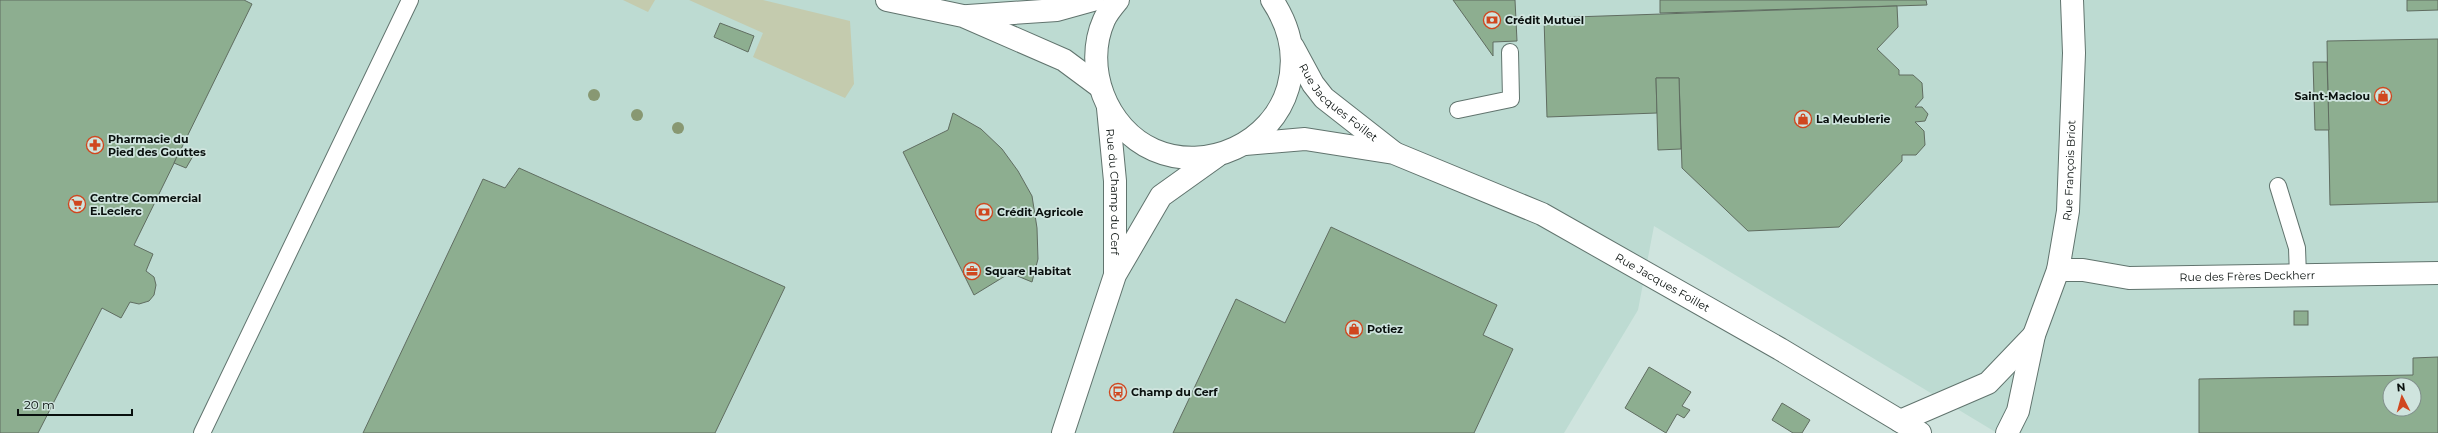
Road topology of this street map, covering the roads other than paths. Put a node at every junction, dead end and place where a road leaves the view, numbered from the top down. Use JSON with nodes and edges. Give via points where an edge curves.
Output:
{"nodes":[{"id":1,"x":410,"y":0,"type":"edge"},
{"id":2,"x":887,"y":0,"type":"edge"},
{"id":3,"x":1093,"y":0,"type":"edge"},
{"id":4,"x":1118,"y":0,"type":"edge"},
{"id":5,"x":1272,"y":0,"type":"edge"},
{"id":6,"x":2072,"y":0,"type":"edge"},
{"id":7,"x":963,"y":16,"type":"junction"},
{"id":8,"x":1292,"y":44,"type":"junction"},
{"id":9,"x":1510,"y":52,"type":"dead end"},
{"id":10,"x":1099,"y":86,"type":"junction"},
{"id":11,"x":1108,"y":108,"type":"junction"},
{"id":12,"x":1458,"y":110,"type":"dead end"},
{"id":13,"x":1245,"y":144,"type":"junction"},
{"id":14,"x":1394,"y":153,"type":"junction"},
{"id":15,"x":1217,"y":156,"type":"junction"},
{"id":16,"x":2278,"y":186,"type":"dead end"},
{"id":17,"x":2058,"y":270,"type":"junction"},
{"id":18,"x":2438,"y":273,"type":"edge"},
{"id":19,"x":1115,"y":275,"type":"junction"},
{"id":20,"x":2298,"y":276,"type":"junction"},
{"id":21,"x":2034,"y":335,"type":"junction"},
{"id":22,"x":1900,"y":421,"type":"junction"},
{"id":23,"x":202,"y":433,"type":"edge"},
{"id":24,"x":1063,"y":433,"type":"edge"},
{"id":25,"x":1920,"y":433,"type":"edge"},
{"id":26,"x":2007,"y":433,"type":"edge"}],
"edges":[{"from":1,"to":23,"type":"lane"},
{"from":2,"to":7,"type":"street"},
{"from":3,"to":7,"type":"street","via":[[1057,10]]},
{"from":4,"to":10,"type":"street","via":[[1104,20],[1096,52]]},
{"from":5,"to":8,"type":"street","via":[[1283,17]]},
{"from":6,"to":17,"type":"street","name":"Rue François Briot","via":[[2074,53],[2070,182]]},
{"from":7,"to":10,"type":"street","via":[[1064,60]]},
{"from":8,"to":13,"type":"street","via":[[1292,73],[1284,101],[1267,125]]},
{"from":8,"to":14,"type":"street","name":"Rue Jacques Foillet","via":[[1313,84],[1324,98]]},
{"from":9,"to":12,"type":"lane","via":[[1511,99]]},
{"from":10,"to":11,"type":"street"},
{"from":11,"to":15,"type":"street","via":[[1128,132],[1154,150],[1185,158]]},
{"from":11,"to":19,"type":"street","name":"Rue du Champ du Cerf","via":[[1116,181]]},
{"from":13,"to":14,"type":"street","name":"Rue Jacques Foillet","via":[[1305,139]]},
{"from":13,"to":15,"type":"street"},
{"from":14,"to":22,"type":"street","name":"Rue Jacques Foillet","via":[[1542,214],[1773,345]]},
{"from":15,"to":19,"type":"street","name":"Rue du Champ du Cerf","via":[[1162,196]]},
{"from":16,"to":20,"type":"lane","via":[[2298,248]]},
{"from":17,"to":20,"type":"street","name":"Rue des Frères Deckherr","via":[[2083,270],[2129,278]]},
{"from":17,"to":21,"type":"street","name":"Rue François Briot"},
{"from":18,"to":20,"type":"street","name":"Rue des Frères Deckherr"},
{"from":19,"to":24,"type":"street","name":"Rue du Champ du Cerf"},
{"from":21,"to":22,"type":"street","name":"Rue François Briot","via":[[1988,383]]},
{"from":21,"to":26,"type":"street","name":"Rue François Briot","via":[[2018,411]]},
{"from":22,"to":25,"type":"street","name":"Rue Jacques Foillet"}]}
